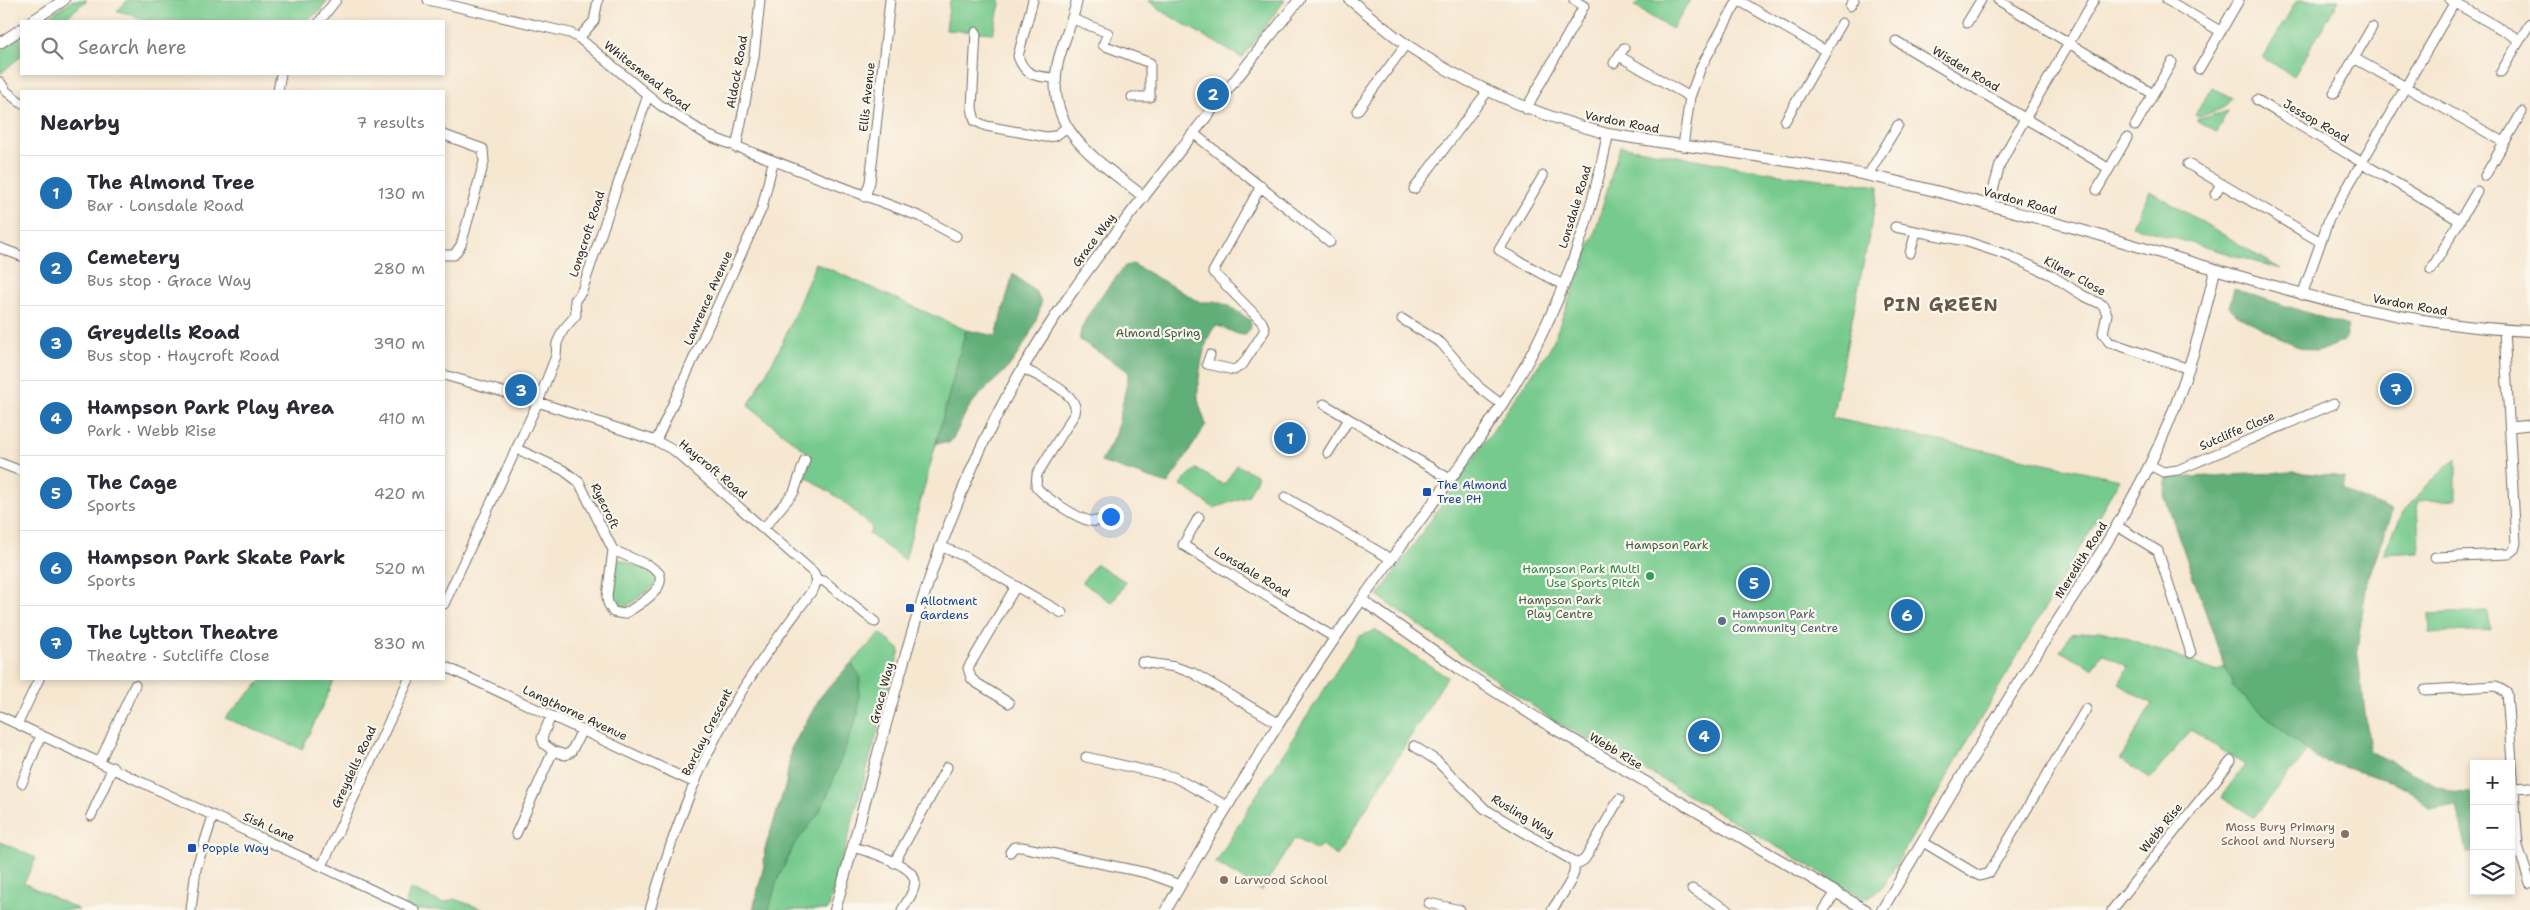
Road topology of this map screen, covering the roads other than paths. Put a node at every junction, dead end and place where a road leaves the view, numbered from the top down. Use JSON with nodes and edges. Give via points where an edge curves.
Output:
{"nodes":[{"id":1,"x":64,"y":0,"type":"edge"},
{"id":2,"x":336,"y":0,"type":"edge"},
{"id":3,"x":428,"y":0,"type":"edge"},
{"id":4,"x":598,"y":0,"type":"edge"},
{"id":5,"x":760,"y":0,"type":"edge"},
{"id":6,"x":890,"y":0,"type":"edge"},
{"id":7,"x":1033,"y":0,"type":"edge"},
{"id":8,"x":1077,"y":0,"type":"edge"},
{"id":9,"x":1299,"y":0,"type":"edge"},
{"id":10,"x":1350,"y":0,"type":"edge"},
{"id":11,"x":1574,"y":0,"type":"edge"},
{"id":12,"x":1738,"y":0,"type":"edge"},
{"id":13,"x":1980,"y":0,"type":"edge"},
{"id":14,"x":1998,"y":0,"type":"edge"},
{"id":15,"x":2094,"y":0,"type":"edge"},
{"id":16,"x":2167,"y":0,"type":"edge"},
{"id":17,"x":2239,"y":0,"type":"edge"},
{"id":18,"x":2454,"y":1,"type":"edge"},
{"id":19,"x":1073,"y":19,"type":"junction"},
{"id":20,"x":34,"y":20,"type":"edge"},
{"id":21,"x":321,"y":20,"type":"edge"},
{"id":22,"x":1967,"y":22,"type":"dead end"},
{"id":23,"x":1842,"y":23,"type":"dead end"},
{"id":24,"x":2530,"y":23,"type":"edge"},
{"id":25,"x":2372,"y":27,"type":"dead end"},
{"id":26,"x":20,"y":30,"type":"edge"},
{"id":27,"x":976,"y":32,"type":"dead end"},
{"id":28,"x":2220,"y":32,"type":"junction"},
{"id":29,"x":580,"y":38,"type":"junction"},
{"id":30,"x":2520,"y":40,"type":"junction"},
{"id":31,"x":1896,"y":41,"type":"dead end"},
{"id":32,"x":0,"y":43,"type":"edge"},
{"id":33,"x":2069,"y":43,"type":"junction"},
{"id":34,"x":1406,"y":44,"type":"junction"},
{"id":35,"x":1826,"y":52,"type":"junction"},
{"id":36,"x":1619,"y":56,"type":"dead end"},
{"id":37,"x":2354,"y":58,"type":"junction"},
{"id":38,"x":2172,"y":62,"type":"dead end"},
{"id":39,"x":2199,"y":69,"type":"dead end"},
{"id":40,"x":2501,"y":72,"type":"dead end"},
{"id":41,"x":281,"y":75,"type":"edge"},
{"id":42,"x":1056,"y":78,"type":"junction"},
{"id":43,"x":0,"y":82,"type":"edge"},
{"id":44,"x":2406,"y":87,"type":"junction"},
{"id":45,"x":278,"y":90,"type":"edge"},
{"id":46,"x":1486,"y":92,"type":"junction"},
{"id":47,"x":2334,"y":93,"type":"dead end"},
{"id":48,"x":2153,"y":94,"type":"junction"},
{"id":49,"x":648,"y":95,"type":"junction"},
{"id":50,"x":1132,"y":97,"type":"dead end"},
{"id":51,"x":1690,"y":97,"type":"junction"},
{"id":52,"x":2257,"y":100,"type":"dead end"},
{"id":53,"x":20,"y":102,"type":"edge"},
{"id":54,"x":1526,"y":109,"type":"junction"},
{"id":55,"x":1357,"y":111,"type":"dead end"},
{"id":56,"x":2522,"y":112,"type":"dead end"},
{"id":57,"x":2024,"y":118,"type":"junction"},
{"id":58,"x":1785,"y":121,"type":"dead end"},
{"id":59,"x":1898,"y":125,"type":"dead end"},
{"id":60,"x":2135,"y":126,"type":"dead end"},
{"id":61,"x":1066,"y":128,"type":"junction"},
{"id":62,"x":1193,"y":133,"type":"junction"},
{"id":63,"x":1608,"y":134,"type":"junction"},
{"id":64,"x":445,"y":135,"type":"edge"},
{"id":65,"x":2127,"y":138,"type":"dead end"},
{"id":66,"x":2504,"y":142,"type":"junction"},
{"id":67,"x":1683,"y":146,"type":"junction"},
{"id":68,"x":736,"y":148,"type":"junction"},
{"id":69,"x":773,"y":162,"type":"junction"},
{"id":70,"x":2362,"y":162,"type":"junction"},
{"id":71,"x":2188,"y":164,"type":"dead end"},
{"id":72,"x":2108,"y":168,"type":"junction"},
{"id":73,"x":1868,"y":175,"type":"junction"},
{"id":74,"x":1543,"y":176,"type":"dead end"},
{"id":75,"x":2485,"y":176,"type":"dead end"},
{"id":76,"x":2221,"y":184,"type":"junction"},
{"id":77,"x":1261,"y":186,"type":"junction"},
{"id":78,"x":1414,"y":189,"type":"dead end"},
{"id":79,"x":2096,"y":190,"type":"dead end"},
{"id":80,"x":2477,"y":191,"type":"dead end"},
{"id":81,"x":2215,"y":194,"type":"dead end"},
{"id":82,"x":865,"y":196,"type":"junction"},
{"id":83,"x":1144,"y":196,"type":"junction"},
{"id":84,"x":1989,"y":205,"type":"junction"},
{"id":85,"x":2460,"y":221,"type":"junction"},
{"id":86,"x":1895,"y":227,"type":"dead end"},
{"id":87,"x":1916,"y":232,"type":"junction"},
{"id":88,"x":956,"y":236,"type":"dead end"},
{"id":89,"x":2320,"y":241,"type":"junction"},
{"id":90,"x":1330,"y":242,"type":"dead end"},
{"id":91,"x":0,"y":248,"type":"edge"},
{"id":92,"x":1910,"y":253,"type":"dead end"},
{"id":93,"x":445,"y":255,"type":"edge"},
{"id":94,"x":20,"y":256,"type":"edge"},
{"id":95,"x":2215,"y":270,"type":"junction"},
{"id":96,"x":2431,"y":270,"type":"dead end"},
{"id":97,"x":1563,"y":286,"type":"junction"},
{"id":98,"x":2302,"y":295,"type":"junction"},
{"id":99,"x":1402,"y":319,"type":"dead end"},
{"id":100,"x":2504,"y":330,"type":"junction"},
{"id":101,"x":2530,"y":331,"type":"edge"},
{"id":102,"x":1023,"y":368,"type":"junction"},
{"id":103,"x":2189,"y":369,"type":"junction"},
{"id":104,"x":1204,"y":374,"type":"dead end"},
{"id":105,"x":445,"y":376,"type":"edge"},
{"id":106,"x":538,"y":402,"type":"junction"},
{"id":107,"x":1324,"y":404,"type":"dead end"},
{"id":108,"x":1501,"y":404,"type":"junction"},
{"id":109,"x":2334,"y":404,"type":"dead end"},
{"id":110,"x":1349,"y":419,"type":"junction"},
{"id":111,"x":2530,"y":425,"type":"edge"},
{"id":112,"x":2510,"y":427,"type":"junction"},
{"id":113,"x":656,"y":441,"type":"junction"},
{"id":114,"x":517,"y":449,"type":"junction"},
{"id":115,"x":1328,"y":453,"type":"dead end"},
{"id":116,"x":805,"y":460,"type":"dead end"},
{"id":117,"x":0,"y":463,"type":"edge"},
{"id":118,"x":2150,"y":465,"type":"junction"},
{"id":119,"x":20,"y":471,"type":"edge"},
{"id":120,"x":1450,"y":479,"type":"junction"},
{"id":121,"x":1285,"y":498,"type":"dead end"},
{"id":122,"x":1198,"y":517,"type":"dead end"},
{"id":123,"x":1103,"y":519,"type":"dead end"},
{"id":124,"x":2117,"y":526,"type":"junction"},
{"id":125,"x":763,"y":529,"type":"junction"},
{"id":126,"x":940,"y":546,"type":"junction"},
{"id":127,"x":613,"y":550,"type":"junction"},
{"id":128,"x":2435,"y":557,"type":"dead end"},
{"id":129,"x":1391,"y":559,"type":"junction"},
{"id":130,"x":817,"y":580,"type":"junction"},
{"id":131,"x":1016,"y":586,"type":"junction"},
{"id":132,"x":1362,"y":600,"type":"junction"},
{"id":133,"x":445,"y":602,"type":"edge"},
{"id":134,"x":1062,"y":613,"type":"dead end"},
{"id":135,"x":875,"y":622,"type":"dead end"},
{"id":136,"x":1336,"y":638,"type":"junction"},
{"id":137,"x":2191,"y":653,"type":"dead end"},
{"id":138,"x":1142,"y":662,"type":"dead end"},
{"id":139,"x":445,"y":666,"type":"edge"},
{"id":140,"x":39,"y":680,"type":"edge"},
{"id":141,"x":409,"y":680,"type":"edge"},
{"id":142,"x":135,"y":685,"type":"dead end"},
{"id":143,"x":2425,"y":690,"type":"dead end"},
{"id":144,"x":1009,"y":703,"type":"dead end"},
{"id":145,"x":2086,"y":709,"type":"dead end"},
{"id":146,"x":0,"y":716,"type":"edge"},
{"id":147,"x":551,"y":716,"type":"junction"},
{"id":148,"x":18,"y":723,"type":"junction"},
{"id":149,"x":1278,"y":723,"type":"junction"},
{"id":150,"x":582,"y":730,"type":"junction"},
{"id":151,"x":41,"y":734,"type":"junction"},
{"id":152,"x":1414,"y":746,"type":"dead end"},
{"id":153,"x":553,"y":751,"type":"junction"},
{"id":154,"x":1086,"y":757,"type":"dead end"},
{"id":155,"x":2512,"y":760,"type":"edge"},
{"id":156,"x":100,"y":761,"type":"junction"},
{"id":157,"x":2231,"y":761,"type":"dead end"},
{"id":158,"x":113,"y":767,"type":"junction"},
{"id":159,"x":947,"y":767,"type":"dead end"},
{"id":160,"x":22,"y":783,"type":"dead end"},
{"id":161,"x":695,"y":783,"type":"junction"},
{"id":162,"x":2515,"y":788,"type":"edge"},
{"id":163,"x":2530,"y":788,"type":"edge"},
{"id":164,"x":1619,"y":799,"type":"dead end"},
{"id":165,"x":2515,"y":805,"type":"edge"},
{"id":166,"x":1227,"y":806,"type":"junction"},
{"id":167,"x":91,"y":816,"type":"dead end"},
{"id":168,"x":214,"y":816,"type":"junction"},
{"id":169,"x":516,"y":834,"type":"dead end"},
{"id":170,"x":1923,"y":842,"type":"junction"},
{"id":171,"x":853,"y":847,"type":"junction"},
{"id":172,"x":1010,"y":852,"type":"dead end"},
{"id":173,"x":894,"y":863,"type":"junction"},
{"id":174,"x":1575,"y":865,"type":"junction"},
{"id":175,"x":322,"y":866,"type":"junction"},
{"id":176,"x":2530,"y":883,"type":"edge"},
{"id":177,"x":1180,"y":885,"type":"junction"},
{"id":178,"x":1692,"y":889,"type":"dead end"},
{"id":179,"x":1836,"y":892,"type":"junction"},
{"id":180,"x":1429,"y":903,"type":"dead end"},
{"id":181,"x":404,"y":908,"type":"edge"},
{"id":182,"x":191,"y":910,"type":"edge"},
{"id":183,"x":415,"y":910,"type":"edge"},
{"id":184,"x":650,"y":910,"type":"edge"},
{"id":185,"x":835,"y":910,"type":"edge"},
{"id":186,"x":902,"y":910,"type":"edge"},
{"id":187,"x":1166,"y":910,"type":"edge"},
{"id":188,"x":1460,"y":910,"type":"edge"},
{"id":189,"x":1552,"y":910,"type":"edge"},
{"id":190,"x":1728,"y":910,"type":"edge"},
{"id":191,"x":1824,"y":910,"type":"edge"},
{"id":192,"x":1866,"y":910,"type":"edge"},
{"id":193,"x":1882,"y":910,"type":"edge"},
{"id":194,"x":2112,"y":910,"type":"edge"}],
"edges":[{"from":1,"to":20,"type":"street"},
{"from":2,"to":21,"type":"street"},
{"from":3,"to":29,"type":"street","name":"Whitesmead Road"},
{"from":4,"to":29,"type":"street","via":[[594,20]]},
{"from":5,"to":68,"type":"street","name":"Aldock Road","via":[[754,57]]},
{"from":6,"to":82,"type":"street","name":"Ellis Avenue","via":[[870,182]]},
{"from":7,"to":42,"type":"street","via":[[1018,56],[1027,72],[1038,77]]},
{"from":8,"to":19,"type":"street"},
{"from":9,"to":62,"type":"street","name":"Grace Way"},
{"from":10,"to":34,"type":"street","name":"Vardon Road"},
{"from":11,"to":54,"type":"street","via":[[1584,6]]},
{"from":12,"to":35,"type":"street"},
{"from":12,"to":51,"type":"street","via":[[1701,67]]},
{"from":13,"to":22,"type":"street"},
{"from":14,"to":33,"type":"street"},
{"from":15,"to":33,"type":"street"},
{"from":16,"to":28,"type":"street"},
{"from":17,"to":28,"type":"street"},
{"from":18,"to":30,"type":"street"},
{"from":18,"to":44,"type":"street"},
{"from":19,"to":42,"type":"street","via":[[1058,60]]},
{"from":19,"to":50,"type":"street","via":[[1108,33],[1103,45],[1150,63],[1150,97]]},
{"from":23,"to":35,"type":"street"},
{"from":24,"to":30,"type":"street"},
{"from":25,"to":37,"type":"street"},
{"from":26,"to":32,"type":"street"},
{"from":27,"to":61,"type":"street","via":[[972,108],[975,121],[1046,137],[1055,136]]},
{"from":28,"to":39,"type":"street"},
{"from":29,"to":49,"type":"street","name":"Whitesmead Road"},
{"from":30,"to":40,"type":"street"},
{"from":31,"to":57,"type":"street","name":"Wisden Road"},
{"from":33,"to":48,"type":"street"},
{"from":33,"to":57,"type":"street"},
{"from":34,"to":46,"type":"street","name":"Vardon Road"},
{"from":34,"to":55,"type":"street"},
{"from":35,"to":58,"type":"street"},
{"from":36,"to":51,"type":"street"},
{"from":37,"to":44,"type":"street"},
{"from":37,"to":47,"type":"street"},
{"from":38,"to":48,"type":"street"},
{"from":41,"to":45,"type":"street"},
{"from":42,"to":61,"type":"street","via":[[1056,100]]},
{"from":43,"to":53,"type":"street"},
{"from":44,"to":66,"type":"street"},
{"from":44,"to":70,"type":"street"},
{"from":46,"to":54,"type":"street","name":"Vardon Road"},
{"from":46,"to":78,"type":"street"},
{"from":48,"to":60,"type":"street"},
{"from":49,"to":68,"type":"street","name":"Whitesmead Road","via":[[700,131]]},
{"from":49,"to":106,"type":"street","name":"Longcroft Road","via":[[582,291],[575,300],[576,314],[557,343],[556,356]]},
{"from":51,"to":67,"type":"street"},
{"from":52,"to":70,"type":"street","name":"Jessop Road"},
{"from":54,"to":63,"type":"street","name":"Vardon Road"},
{"from":56,"to":66,"type":"street"},
{"from":57,"to":72,"type":"street","name":"Wisden Road"},
{"from":57,"to":84,"type":"street","via":[[2000,166]]},
{"from":59,"to":73,"type":"street"},
{"from":61,"to":83,"type":"street","via":[[1082,147]]},
{"from":62,"to":77,"type":"street"},
{"from":62,"to":83,"type":"street","name":"Grace Way"},
{"from":63,"to":67,"type":"street","name":"Vardon Road"},
{"from":63,"to":97,"type":"street","name":"Lonsdale Road","via":[[1584,226]]},
{"from":64,"to":93,"type":"street","via":[[483,149],[484,162],[461,245],[454,255]]},
{"from":65,"to":72,"type":"street"},
{"from":66,"to":75,"type":"street"},
{"from":67,"to":73,"type":"street","name":"Vardon Road"},
{"from":68,"to":69,"type":"street","name":"Whitesmead Road"},
{"from":69,"to":82,"type":"street","name":"Whitesmead Road"},
{"from":69,"to":113,"type":"street","name":"Lawrence Avenue","via":[[762,208]]},
{"from":70,"to":85,"type":"street","name":"Jessop Road"},
{"from":70,"to":89,"type":"street"},
{"from":71,"to":76,"type":"street"},
{"from":72,"to":79,"type":"street"},
{"from":73,"to":84,"type":"street","name":"Vardon Road"},
{"from":74,"to":97,"type":"street","via":[[1499,250]]},
{"from":76,"to":81,"type":"street"},
{"from":76,"to":89,"type":"street"},
{"from":77,"to":90,"type":"street"},
{"from":77,"to":104,"type":"street","via":[[1213,272],[1262,322],[1265,330],[1243,364],[1234,370],[1209,359]]},
{"from":80,"to":85,"type":"street"},
{"from":82,"to":88,"type":"street","name":"Whitesmead Road","via":[[921,217]]},
{"from":83,"to":102,"type":"street","name":"Grace Way","via":[[1078,282]]},
{"from":84,"to":95,"type":"street","name":"Vardon Road"},
{"from":85,"to":96,"type":"street"},
{"from":86,"to":87,"type":"street","name":"Kilner Close"},
{"from":87,"to":92,"type":"street"},
{"from":87,"to":103,"type":"street","name":"Kilner Close","via":[[1965,241],[2051,275],[2103,305],[2107,314],[2104,333],[2109,342]]},
{"from":89,"to":98,"type":"street"},
{"from":91,"to":94,"type":"street"},
{"from":95,"to":98,"type":"street","name":"Vardon Road"},
{"from":95,"to":103,"type":"street","name":"Meredith Road"},
{"from":97,"to":108,"type":"street","name":"Lonsdale Road","via":[[1537,343]]},
{"from":98,"to":100,"type":"street","name":"Vardon Road","via":[[2434,324]]},
{"from":99,"to":108,"type":"street","via":[[1441,343],[1480,388]]},
{"from":100,"to":101,"type":"street","name":"Vardon Road"},
{"from":100,"to":112,"type":"street"},
{"from":102,"to":123,"type":"street","via":[[1069,395],[1076,405],[1037,474],[1036,486],[1042,494],[1086,520],[1095,522]]},
{"from":102,"to":126,"type":"street","name":"Grace Way","via":[[978,452]]},
{"from":103,"to":118,"type":"street","name":"Meredith Road"},
{"from":105,"to":106,"type":"street","name":"Haycroft Road"},
{"from":106,"to":113,"type":"street","name":"Haycroft Road"},
{"from":106,"to":114,"type":"street"},
{"from":107,"to":110,"type":"street"},
{"from":108,"to":120,"type":"street","name":"Lonsdale Road"},
{"from":109,"to":118,"type":"street","name":"Sutcliffe Close","via":[[2178,470],[2163,472]]},
{"from":110,"to":115,"type":"street"},
{"from":110,"to":120,"type":"street"},
{"from":111,"to":112,"type":"street"},
{"from":112,"to":128,"type":"street","via":[[2514,550],[2509,554]]},
{"from":113,"to":125,"type":"street","name":"Haycroft Road","via":[[681,456]]},
{"from":114,"to":127,"type":"street","name":"Ryecroft","via":[[563,470],[579,482]]},
{"from":114,"to":133,"type":"street"},
{"from":116,"to":125,"type":"street","via":[[794,492]]},
{"from":117,"to":119,"type":"street"},
{"from":118,"to":124,"type":"street","name":"Meredith Road"},
{"from":120,"to":129,"type":"street","name":"Lonsdale Road"},
{"from":121,"to":129,"type":"street"},
{"from":122,"to":136,"type":"street","name":"Lonsdale Road","via":[[1184,545]]},
{"from":124,"to":137,"type":"street","via":[[2158,551]]},
{"from":124,"to":170,"type":"street","name":"Meredith Road"},
{"from":125,"to":130,"type":"street","name":"Haycroft Road","via":[[814,572]]},
{"from":126,"to":131,"type":"street"},
{"from":126,"to":171,"type":"street","name":"Grace Way","via":[[912,631]]},
{"from":127,"to":127,"type":"street","via":[[650,566],[661,577],[658,589],[624,614],[613,612],[608,603]]},
{"from":129,"to":132,"type":"street","name":"Lonsdale Road"},
{"from":130,"to":135,"type":"street","name":"Haycroft Road","via":[[824,581]]},
{"from":130,"to":161,"type":"street","name":"Barclay Crescent","via":[[746,685]]},
{"from":131,"to":134,"type":"street"},
{"from":131,"to":144,"type":"street","via":[[968,668],[974,682]]},
{"from":132,"to":136,"type":"street","name":"Lonsdale Road"},
{"from":132,"to":179,"type":"street","name":"Webb Rise","via":[[1461,670],[1548,725]]},
{"from":136,"to":149,"type":"street","name":"Lonsdale Road"},
{"from":138,"to":149,"type":"street","via":[[1194,673]]},
{"from":139,"to":147,"type":"street","name":"Langthorne Avenue"},
{"from":140,"to":148,"type":"street"},
{"from":141,"to":175,"type":"street","name":"Greydells Road"},
{"from":142,"to":156,"type":"street"},
{"from":143,"to":155,"type":"street","via":[[2496,686],[2505,690],[2509,697]]},
{"from":145,"to":170,"type":"street","via":[[1989,873],[1980,876]]},
{"from":146,"to":148,"type":"street","name":"Sish Lane"},
{"from":147,"to":150,"type":"street","name":"Langthorne Avenue"},
{"from":147,"to":153,"type":"street","via":[[542,738]]},
{"from":148,"to":151,"type":"street","name":"Sish Lane"},
{"from":149,"to":166,"type":"street","name":"Lonsdale Road"},
{"from":150,"to":153,"type":"street","via":[[571,752],[565,755]]},
{"from":150,"to":161,"type":"street","name":"Langthorne Avenue"},
{"from":151,"to":156,"type":"street","name":"Sish Lane"},
{"from":151,"to":160,"type":"street"},
{"from":152,"to":174,"type":"street","name":"Rusling Way","via":[[1437,761],[1485,809],[1570,858]]},
{"from":153,"to":169,"type":"street"},
{"from":154,"to":166,"type":"street","via":[[1174,776]]},
{"from":156,"to":158,"type":"street","name":"Sish Lane"},
{"from":157,"to":194,"type":"street","name":"Webb Rise"},
{"from":158,"to":167,"type":"street"},
{"from":158,"to":168,"type":"street","name":"Sish Lane"},
{"from":159,"to":173,"type":"street"},
{"from":161,"to":184,"type":"street","name":"Barclay Crescent","via":[[666,856]]},
{"from":162,"to":163,"type":"street"},
{"from":164,"to":174,"type":"street","via":[[1588,854]]},
{"from":165,"to":176,"type":"street","via":[[2517,838]]},
{"from":166,"to":177,"type":"street","name":"Lonsdale Road"},
{"from":168,"to":175,"type":"street","name":"Sish Lane"},
{"from":168,"to":182,"type":"street","via":[[196,869]]},
{"from":170,"to":193,"type":"street","name":"Meredith Road"},
{"from":171,"to":173,"type":"street"},
{"from":171,"to":185,"type":"street","name":"Grace Way"},
{"from":172,"to":177,"type":"street","via":[[1014,847],[1022,847],[1147,873]]},
{"from":173,"to":186,"type":"street","via":[[911,873],[914,880]]},
{"from":174,"to":189,"type":"street","via":[[1574,874]]},
{"from":175,"to":181,"type":"street","name":"Sish Lane"},
{"from":177,"to":187,"type":"street","name":"Lonsdale Road"},
{"from":178,"to":190,"type":"street"},
{"from":179,"to":191,"type":"street"},
{"from":179,"to":192,"type":"street","name":"Webb Rise"},
{"from":180,"to":188,"type":"street"},
{"from":181,"to":183,"type":"street","name":"Sish Lane"}]}
